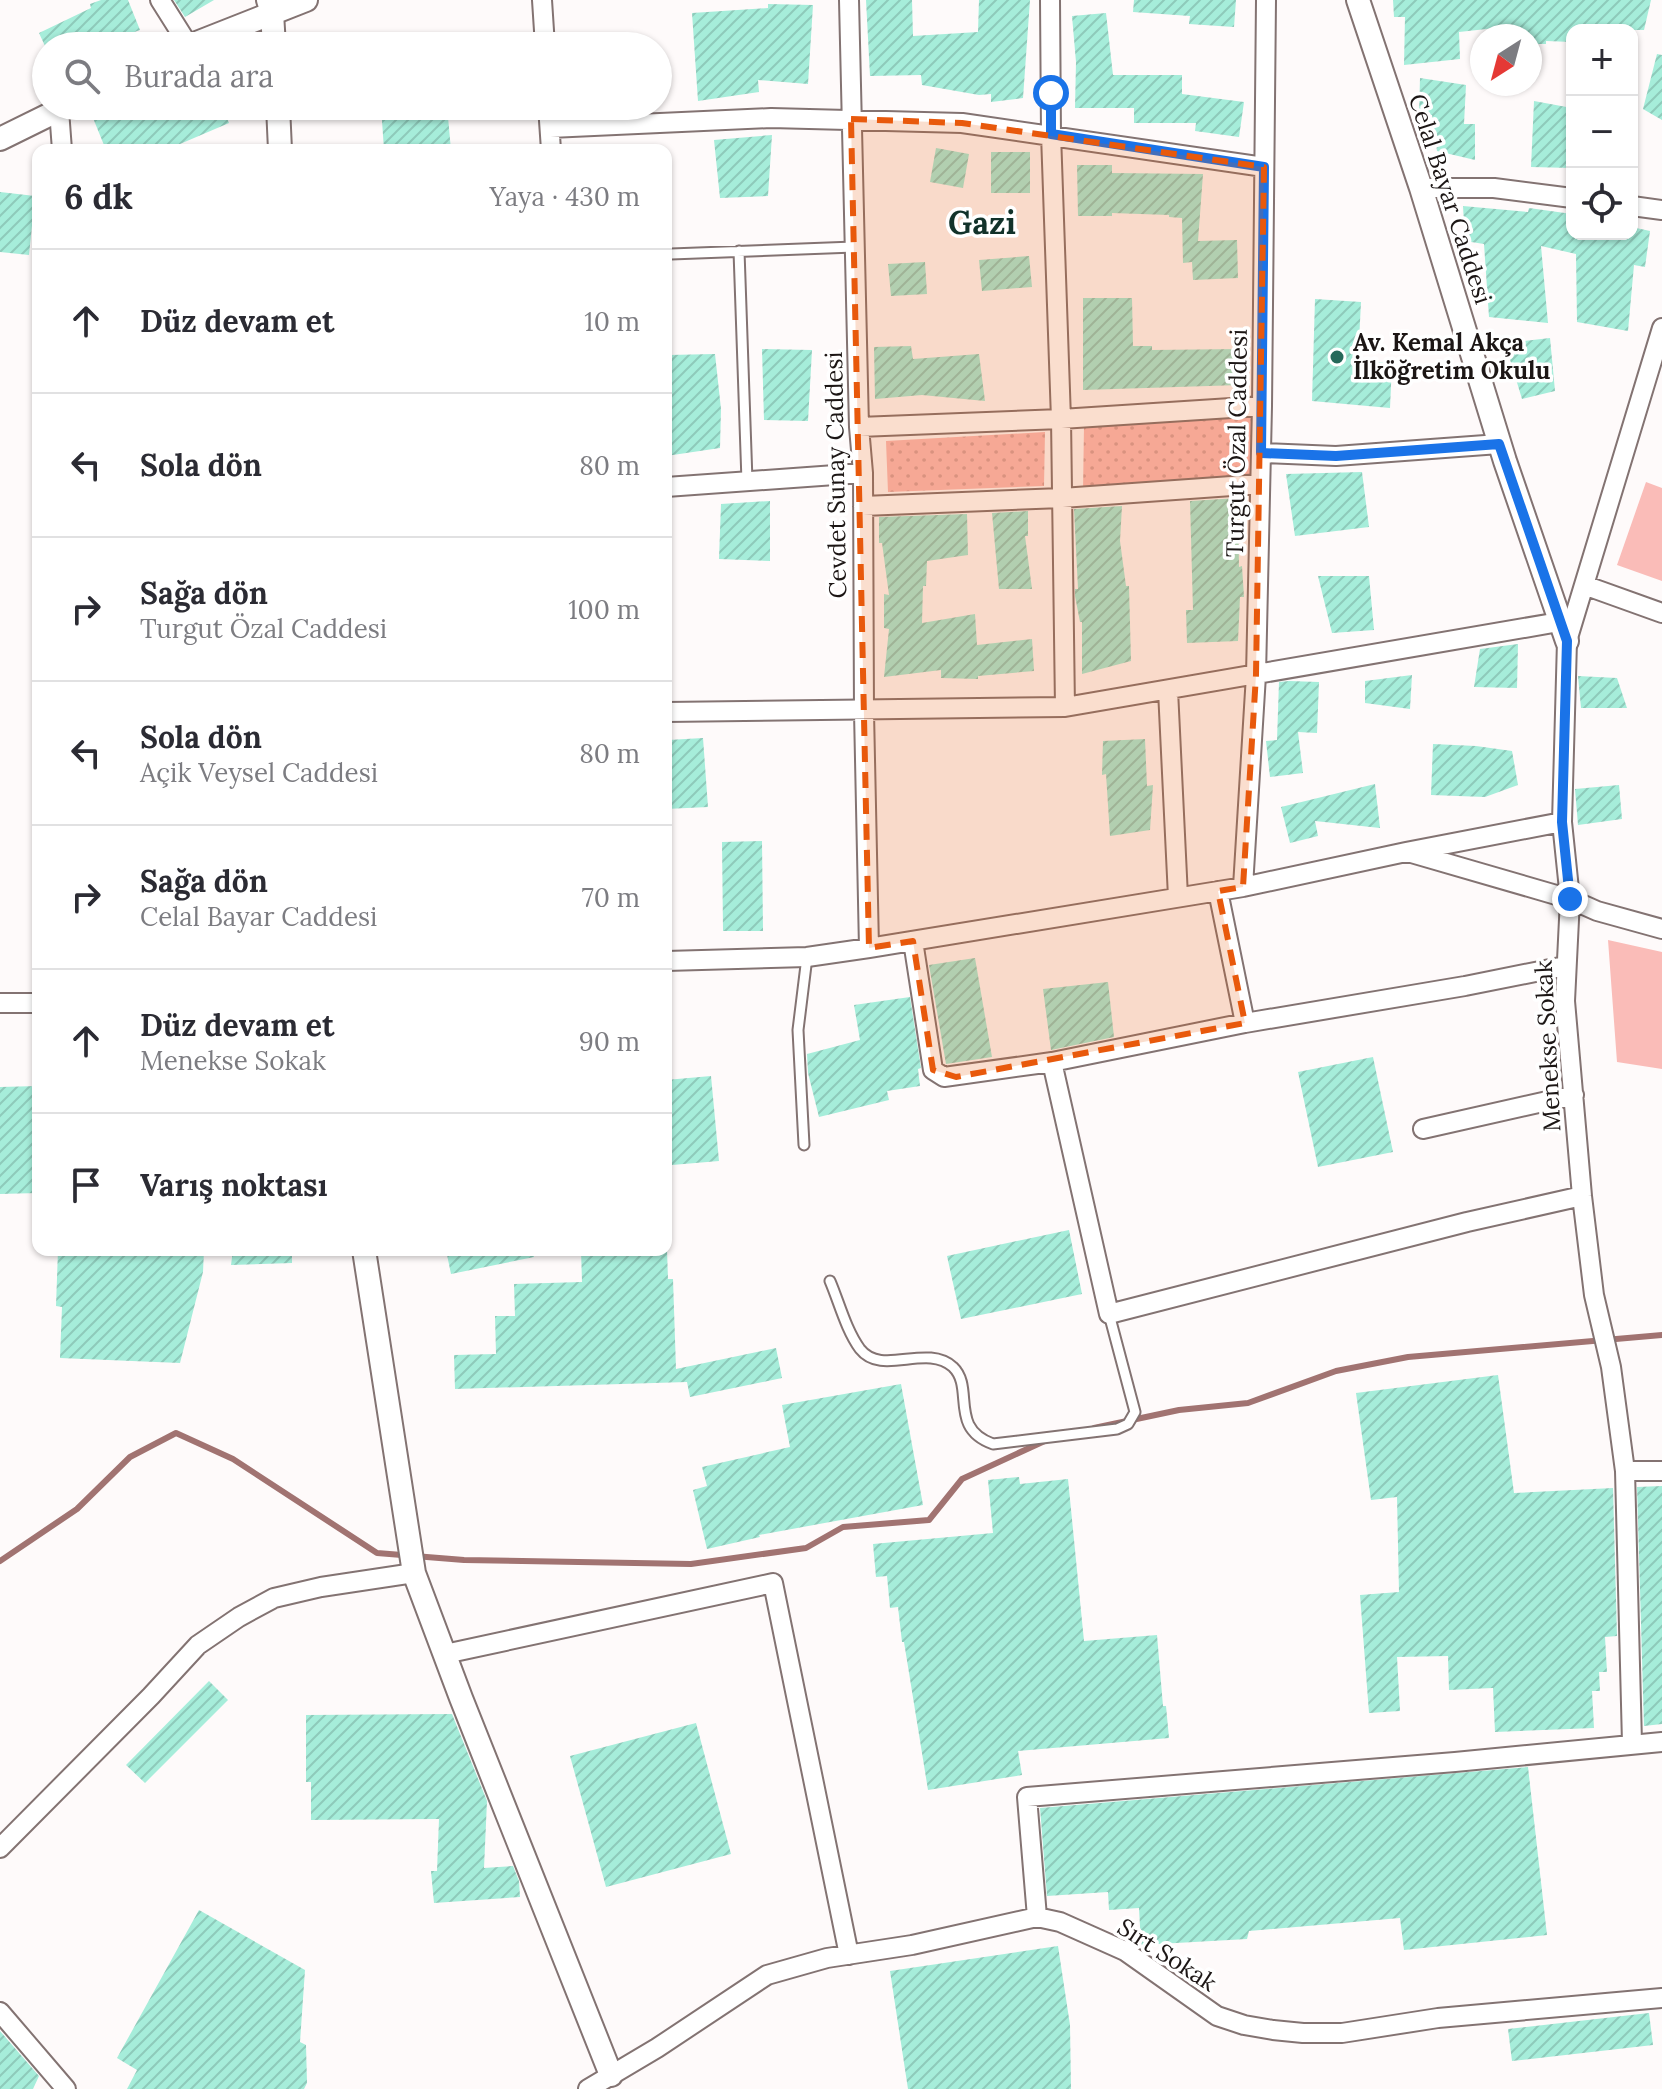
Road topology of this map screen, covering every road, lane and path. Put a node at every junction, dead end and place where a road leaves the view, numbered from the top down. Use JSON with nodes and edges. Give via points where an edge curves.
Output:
{"nodes":[{"id":1,"x":160,"y":0,"type":"edge"},
{"id":2,"x":306,"y":0,"type":"edge"},
{"id":3,"x":542,"y":0,"type":"edge"},
{"id":4,"x":849,"y":0,"type":"edge"},
{"id":5,"x":1050,"y":0,"type":"edge"},
{"id":6,"x":1266,"y":0,"type":"edge"},
{"id":7,"x":1358,"y":0,"type":"edge"},
{"id":8,"x":270,"y":7,"type":"edge"},
{"id":9,"x":180,"y":32,"type":"edge"},
{"id":10,"x":218,"y":32,"type":"edge"},
{"id":11,"x":273,"y":32,"type":"edge"},
{"id":12,"x":544,"y":32,"type":"edge"},
{"id":13,"x":851,"y":119,"type":"junction"},
{"id":14,"x":39,"y":120,"type":"edge"},
{"id":15,"x":63,"y":120,"type":"edge"},
{"id":16,"x":279,"y":120,"type":"edge"},
{"id":17,"x":549,"y":120,"type":"edge"},
{"id":18,"x":550,"y":128,"type":"junction"},
{"id":19,"x":1051,"y":134,"type":"junction"},
{"id":20,"x":0,"y":139,"type":"edge"},
{"id":21,"x":62,"y":144,"type":"edge"},
{"id":22,"x":280,"y":144,"type":"edge"},
{"id":23,"x":551,"y":144,"type":"edge"},
{"id":24,"x":1264,"y":167,"type":"junction"},
{"id":25,"x":1421,"y":188,"type":"junction"},
{"id":26,"x":1566,"y":197,"type":"edge"},
{"id":27,"x":1638,"y":207,"type":"edge"},
{"id":28,"x":1662,"y":210,"type":"edge"},
{"id":29,"x":854,"y":247,"type":"junction"},
{"id":30,"x":739,"y":251,"type":"junction"},
{"id":31,"x":672,"y":254,"type":"edge"},
{"id":32,"x":1662,"y":328,"type":"edge"},
{"id":33,"x":1262,"y":406,"type":"junction"},
{"id":34,"x":1061,"y":419,"type":"junction"},
{"id":35,"x":859,"y":427,"type":"junction"},
{"id":36,"x":1499,"y":444,"type":"junction"},
{"id":37,"x":1261,"y":453,"type":"junction"},
{"id":38,"x":863,"y":473,"type":"junction"},
{"id":39,"x":747,"y":481,"type":"junction"},
{"id":40,"x":1260,"y":484,"type":"junction"},
{"id":41,"x":672,"y":487,"type":"edge"},
{"id":42,"x":1062,"y":498,"type":"junction"},
{"id":43,"x":863,"y":506,"type":"junction"},
{"id":44,"x":1584,"y":585,"type":"junction"},
{"id":45,"x":1662,"y":613,"type":"edge"},
{"id":46,"x":1563,"y":631,"type":"junction"},
{"id":47,"x":1256,"y":675,"type":"junction"},
{"id":48,"x":1168,"y":690,"type":"junction"},
{"id":49,"x":1065,"y":707,"type":"junction"},
{"id":50,"x":672,"y":712,"type":"edge"},
{"id":51,"x":864,"y":712,"type":"junction"},
{"id":52,"x":1562,"y":822,"type":"junction"},
{"id":53,"x":1406,"y":852,"type":"junction"},
{"id":54,"x":1243,"y":887,"type":"junction"},
{"id":55,"x":1218,"y":891,"type":"junction"},
{"id":56,"x":1178,"y":897,"type":"junction"},
{"id":57,"x":1570,"y":899,"type":"junction"},
{"id":58,"x":1662,"y":929,"type":"edge"},
{"id":59,"x":913,"y":941,"type":"junction"},
{"id":60,"x":869,"y":948,"type":"junction"},
{"id":61,"x":807,"y":957,"type":"junction"},
{"id":62,"x":672,"y":961,"type":"edge"},
{"id":63,"x":1565,"y":966,"type":"junction"},
{"id":64,"x":0,"y":1003,"type":"edge"},
{"id":65,"x":32,"y":1003,"type":"edge"},
{"id":66,"x":1245,"y":1023,"type":"junction"},
{"id":67,"x":1052,"y":1062,"type":"junction"},
{"id":68,"x":1574,"y":1095,"type":"junction"},
{"id":69,"x":1423,"y":1129,"type":"dead end"},
{"id":70,"x":804,"y":1145,"type":"dead end"},
{"id":71,"x":1582,"y":1196,"type":"junction"},
{"id":72,"x":365,"y":1256,"type":"edge"},
{"id":73,"x":830,"y":1281,"type":"dead end"},
{"id":74,"x":1109,"y":1314,"type":"junction"},
{"id":75,"x":1625,"y":1471,"type":"junction"},
{"id":76,"x":1662,"y":1471,"type":"edge"},
{"id":77,"x":414,"y":1573,"type":"junction"},
{"id":78,"x":445,"y":1654,"type":"junction"},
{"id":79,"x":1662,"y":1742,"type":"edge"},
{"id":80,"x":1632,"y":1743,"type":"junction"},
{"id":81,"x":0,"y":1848,"type":"edge"},
{"id":82,"x":1037,"y":1917,"type":"junction"},
{"id":83,"x":849,"y":1955,"type":"junction"},
{"id":84,"x":1662,"y":1998,"type":"edge"},
{"id":85,"x":0,"y":2012,"type":"edge"},
{"id":86,"x":611,"y":2075,"type":"junction"},
{"id":87,"x":66,"y":2089,"type":"edge"},
{"id":88,"x":588,"y":2089,"type":"edge"}],
"edges":[{"from":1,"to":9,"type":"street"},
{"from":2,"to":8,"type":"street"},
{"from":3,"to":12,"type":"street"},
{"from":4,"to":13,"type":"street","name":"Cevdet Sunay Caddesi"},
{"from":5,"to":19,"type":"street"},
{"from":6,"to":24,"type":"street","name":"Turgut Özal Caddesi"},
{"from":7,"to":25,"type":"street","name":"Celal Bayar Caddesi"},
{"from":8,"to":10,"type":"street"},
{"from":8,"to":11,"type":"street"},
{"from":13,"to":18,"type":"street"},
{"from":13,"to":19,"type":"street","via":[[962,123]]},
{"from":13,"to":29,"type":"street","name":"Cevdet Sunay Caddesi"},
{"from":14,"to":20,"type":"street"},
{"from":15,"to":21,"type":"street"},
{"from":16,"to":22,"type":"street"},
{"from":17,"to":18,"type":"street"},
{"from":18,"to":23,"type":"street"},
{"from":19,"to":24,"type":"street"},
{"from":19,"to":34,"type":"street"},
{"from":24,"to":33,"type":"street","name":"Turgut Özal Caddesi"},
{"from":25,"to":26,"type":"street","via":[[1494,188]]},
{"from":25,"to":36,"type":"street","name":"Celal Bayar Caddesi"},
{"from":27,"to":28,"type":"street"},
{"from":29,"to":30,"type":"lane"},
{"from":29,"to":35,"type":"street","name":"Cevdet Sunay Caddesi"},
{"from":30,"to":31,"type":"lane"},
{"from":30,"to":39,"type":"lane"},
{"from":32,"to":44,"type":"street","name":"Menekse Sokak"},
{"from":33,"to":34,"type":"street"},
{"from":33,"to":37,"type":"street","name":"Turgut Özal Caddesi"},
{"from":34,"to":35,"type":"street"},
{"from":34,"to":42,"type":"street"},
{"from":35,"to":38,"type":"street","name":"Cevdet Sunay Caddesi"},
{"from":36,"to":37,"type":"street","via":[[1336,456]]},
{"from":36,"to":46,"type":"street","name":"Celal Bayar Caddesi"},
{"from":37,"to":40,"type":"street","name":"Turgut Özal Caddesi"},
{"from":38,"to":39,"type":"street"},
{"from":38,"to":43,"type":"street","name":"Cevdet Sunay Caddesi"},
{"from":39,"to":41,"type":"street"},
{"from":40,"to":42,"type":"street"},
{"from":40,"to":47,"type":"street","name":"Turgut Özal Caddesi"},
{"from":42,"to":43,"type":"street"},
{"from":42,"to":49,"type":"street"},
{"from":43,"to":51,"type":"street","name":"Cevdet Sunay Caddesi"},
{"from":44,"to":45,"type":"street"},
{"from":44,"to":46,"type":"street","name":"Menekse Sokak"},
{"from":46,"to":47,"type":"street"},
{"from":46,"to":52,"type":"street","name":"Menekse Sokak"},
{"from":47,"to":48,"type":"street"},
{"from":47,"to":54,"type":"street","name":"Turgut Özal Caddesi"},
{"from":48,"to":49,"type":"street"},
{"from":48,"to":56,"type":"street"},
{"from":49,"to":51,"type":"street"},
{"from":50,"to":51,"type":"street"},
{"from":51,"to":60,"type":"street","name":"Cevdet Sunay Caddesi"},
{"from":52,"to":53,"type":"street"},
{"from":52,"to":57,"type":"street","name":"Menekse Sokak"},
{"from":53,"to":54,"type":"street"},
{"from":53,"to":57,"type":"street"},
{"from":54,"to":55,"type":"street"},
{"from":55,"to":56,"type":"street"},
{"from":55,"to":66,"type":"street"},
{"from":56,"to":59,"type":"street"},
{"from":57,"to":58,"type":"street"},
{"from":57,"to":63,"type":"street","name":"Menekse Sokak"},
{"from":59,"to":60,"type":"street"},
{"from":59,"to":67,"type":"street","via":[[933,1070],[956,1077]]},
{"from":60,"to":61,"type":"street"},
{"from":61,"to":62,"type":"street"},
{"from":61,"to":70,"type":"lane","via":[[798,1030]]},
{"from":63,"to":66,"type":"street"},
{"from":63,"to":68,"type":"street","name":"Menekse Sokak"},
{"from":64,"to":65,"type":"street"},
{"from":66,"to":67,"type":"street"},
{"from":67,"to":74,"type":"street"},
{"from":68,"to":69,"type":"street"},
{"from":68,"to":71,"type":"street","name":"Menekse Sokak"},
{"from":71,"to":74,"type":"street"},
{"from":71,"to":75,"type":"street","name":"Menekse Sokak"},
{"from":72,"to":77,"type":"street"},
{"from":73,"to":74,"type":"lane","via":[[865,1354],[881,1360],[931,1357],[947,1363],[958,1373],[971,1430],[993,1444],[1128,1424],[1135,1412]]},
{"from":75,"to":76,"type":"street"},
{"from":75,"to":80,"type":"street","name":"Menekse Sokak"},
{"from":77,"to":78,"type":"street"},
{"from":77,"to":81,"type":"street","via":[[274,1598],[239,1617],[198,1645]]},
{"from":78,"to":83,"type":"street","via":[[773,1583]]},
{"from":78,"to":86,"type":"street"},
{"from":79,"to":80,"type":"street"},
{"from":80,"to":82,"type":"street","via":[[1027,1797]]},
{"from":82,"to":83,"type":"street","name":"Sırt Sokak"},
{"from":82,"to":84,"type":"street","name":"Sırt Sokak","via":[[1125,1951],[1217,2016],[1273,2030],[1342,2033],[1438,2018]]},
{"from":83,"to":86,"type":"street","name":"Sırt Sokak","via":[[767,1975]]},
{"from":85,"to":87,"type":"street"},
{"from":86,"to":88,"type":"street","name":"Sırt Sokak"}]}
